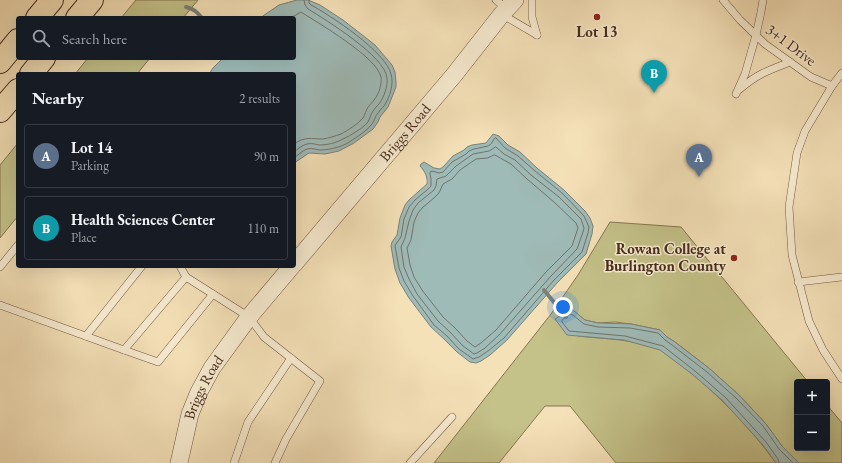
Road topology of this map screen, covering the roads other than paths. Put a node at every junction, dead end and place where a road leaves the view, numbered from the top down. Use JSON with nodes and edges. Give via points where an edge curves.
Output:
{"nodes":[{"id":1,"x":52,"y":0,"type":"edge"},
{"id":2,"x":92,"y":0,"type":"edge"},
{"id":3,"x":532,"y":0,"type":"edge"},
{"id":4,"x":722,"y":0,"type":"edge"},
{"id":5,"x":763,"y":0,"type":"edge"},
{"id":6,"x":505,"y":6,"type":"edge"},
{"id":7,"x":38,"y":16,"type":"edge"},
{"id":8,"x":79,"y":16,"type":"edge"},
{"id":9,"x":756,"y":35,"type":"junction"},
{"id":10,"x":16,"y":42,"type":"edge"},
{"id":11,"x":42,"y":60,"type":"edge"},
{"id":12,"x":0,"y":62,"type":"edge"},
{"id":13,"x":790,"y":62,"type":"junction"},
{"id":14,"x":33,"y":72,"type":"edge"},
{"id":15,"x":842,"y":73,"type":"edge"},
{"id":16,"x":832,"y":86,"type":"junction"},
{"id":17,"x":16,"y":92,"type":"edge"},
{"id":18,"x":0,"y":111,"type":"edge"},
{"id":19,"x":16,"y":247,"type":"edge"},
{"id":20,"x":296,"y":261,"type":"edge"},
{"id":21,"x":0,"y":267,"type":"edge"},
{"id":22,"x":140,"y":268,"type":"edge"},
{"id":23,"x":181,"y":268,"type":"edge"},
{"id":24,"x":290,"y":268,"type":"edge"},
{"id":25,"x":186,"y":277,"type":"junction"},
{"id":26,"x":842,"y":277,"type":"edge"},
{"id":27,"x":798,"y":282,"type":"junction"},
{"id":28,"x":212,"y":294,"type":"junction"},
{"id":29,"x":0,"y":305,"type":"edge"},
{"id":30,"x":249,"y":317,"type":"junction"},
{"id":31,"x":86,"y":336,"type":"junction"},
{"id":32,"x":124,"y":350,"type":"junction"},
{"id":33,"x":291,"y":358,"type":"junction"},
{"id":34,"x":842,"y":379,"type":"edge"},
{"id":35,"x":452,"y":417,"type":"dead end"},
{"id":36,"x":179,"y":463,"type":"edge"},
{"id":37,"x":234,"y":463,"type":"edge"},
{"id":38,"x":275,"y":463,"type":"edge"},
{"id":39,"x":410,"y":463,"type":"edge"}],
"edges":[{"from":1,"to":7,"type":"highway"},
{"from":2,"to":8,"type":"highway"},
{"from":3,"to":6,"type":"lane","via":[[532,17],[537,35]]},
{"from":4,"to":9,"type":"lane","name":"3+1 Drive"},
{"from":5,"to":9,"type":"lane"},
{"from":6,"to":20,"type":"street","name":"Briggs Road","via":[[454,75]]},
{"from":9,"to":13,"type":"lane","name":"3+1 Drive"},
{"from":9,"to":13,"type":"lane","via":[[745,74],[736,94],[750,80]]},
{"from":10,"to":12,"type":"highway"},
{"from":11,"to":14,"type":"highway"},
{"from":13,"to":16,"type":"lane","name":"3+1 Drive","via":[[811,77]]},
{"from":15,"to":16,"type":"lane"},
{"from":16,"to":27,"type":"lane","via":[[805,130],[797,153],[789,207],[792,255]]},
{"from":17,"to":18,"type":"highway"},
{"from":19,"to":21,"type":"lane"},
{"from":22,"to":31,"type":"lane"},
{"from":23,"to":25,"type":"lane"},
{"from":24,"to":30,"type":"street","name":"Briggs Road"},
{"from":25,"to":28,"type":"lane"},
{"from":25,"to":32,"type":"lane"},
{"from":26,"to":27,"type":"lane"},
{"from":27,"to":34,"type":"lane","via":[[809,321]]},
{"from":28,"to":30,"type":"lane"},
{"from":28,"to":32,"type":"lane","via":[[158,362]]},
{"from":29,"to":31,"type":"lane"},
{"from":30,"to":33,"type":"lane","via":[[264,337]]},
{"from":30,"to":36,"type":"street","name":"Briggs Road","via":[[212,368],[199,392],[190,414]]},
{"from":31,"to":32,"type":"lane"},
{"from":33,"to":37,"type":"lane","via":[[248,422]]},
{"from":33,"to":38,"type":"lane","via":[[320,381]]},
{"from":35,"to":39,"type":"lane"}]}
